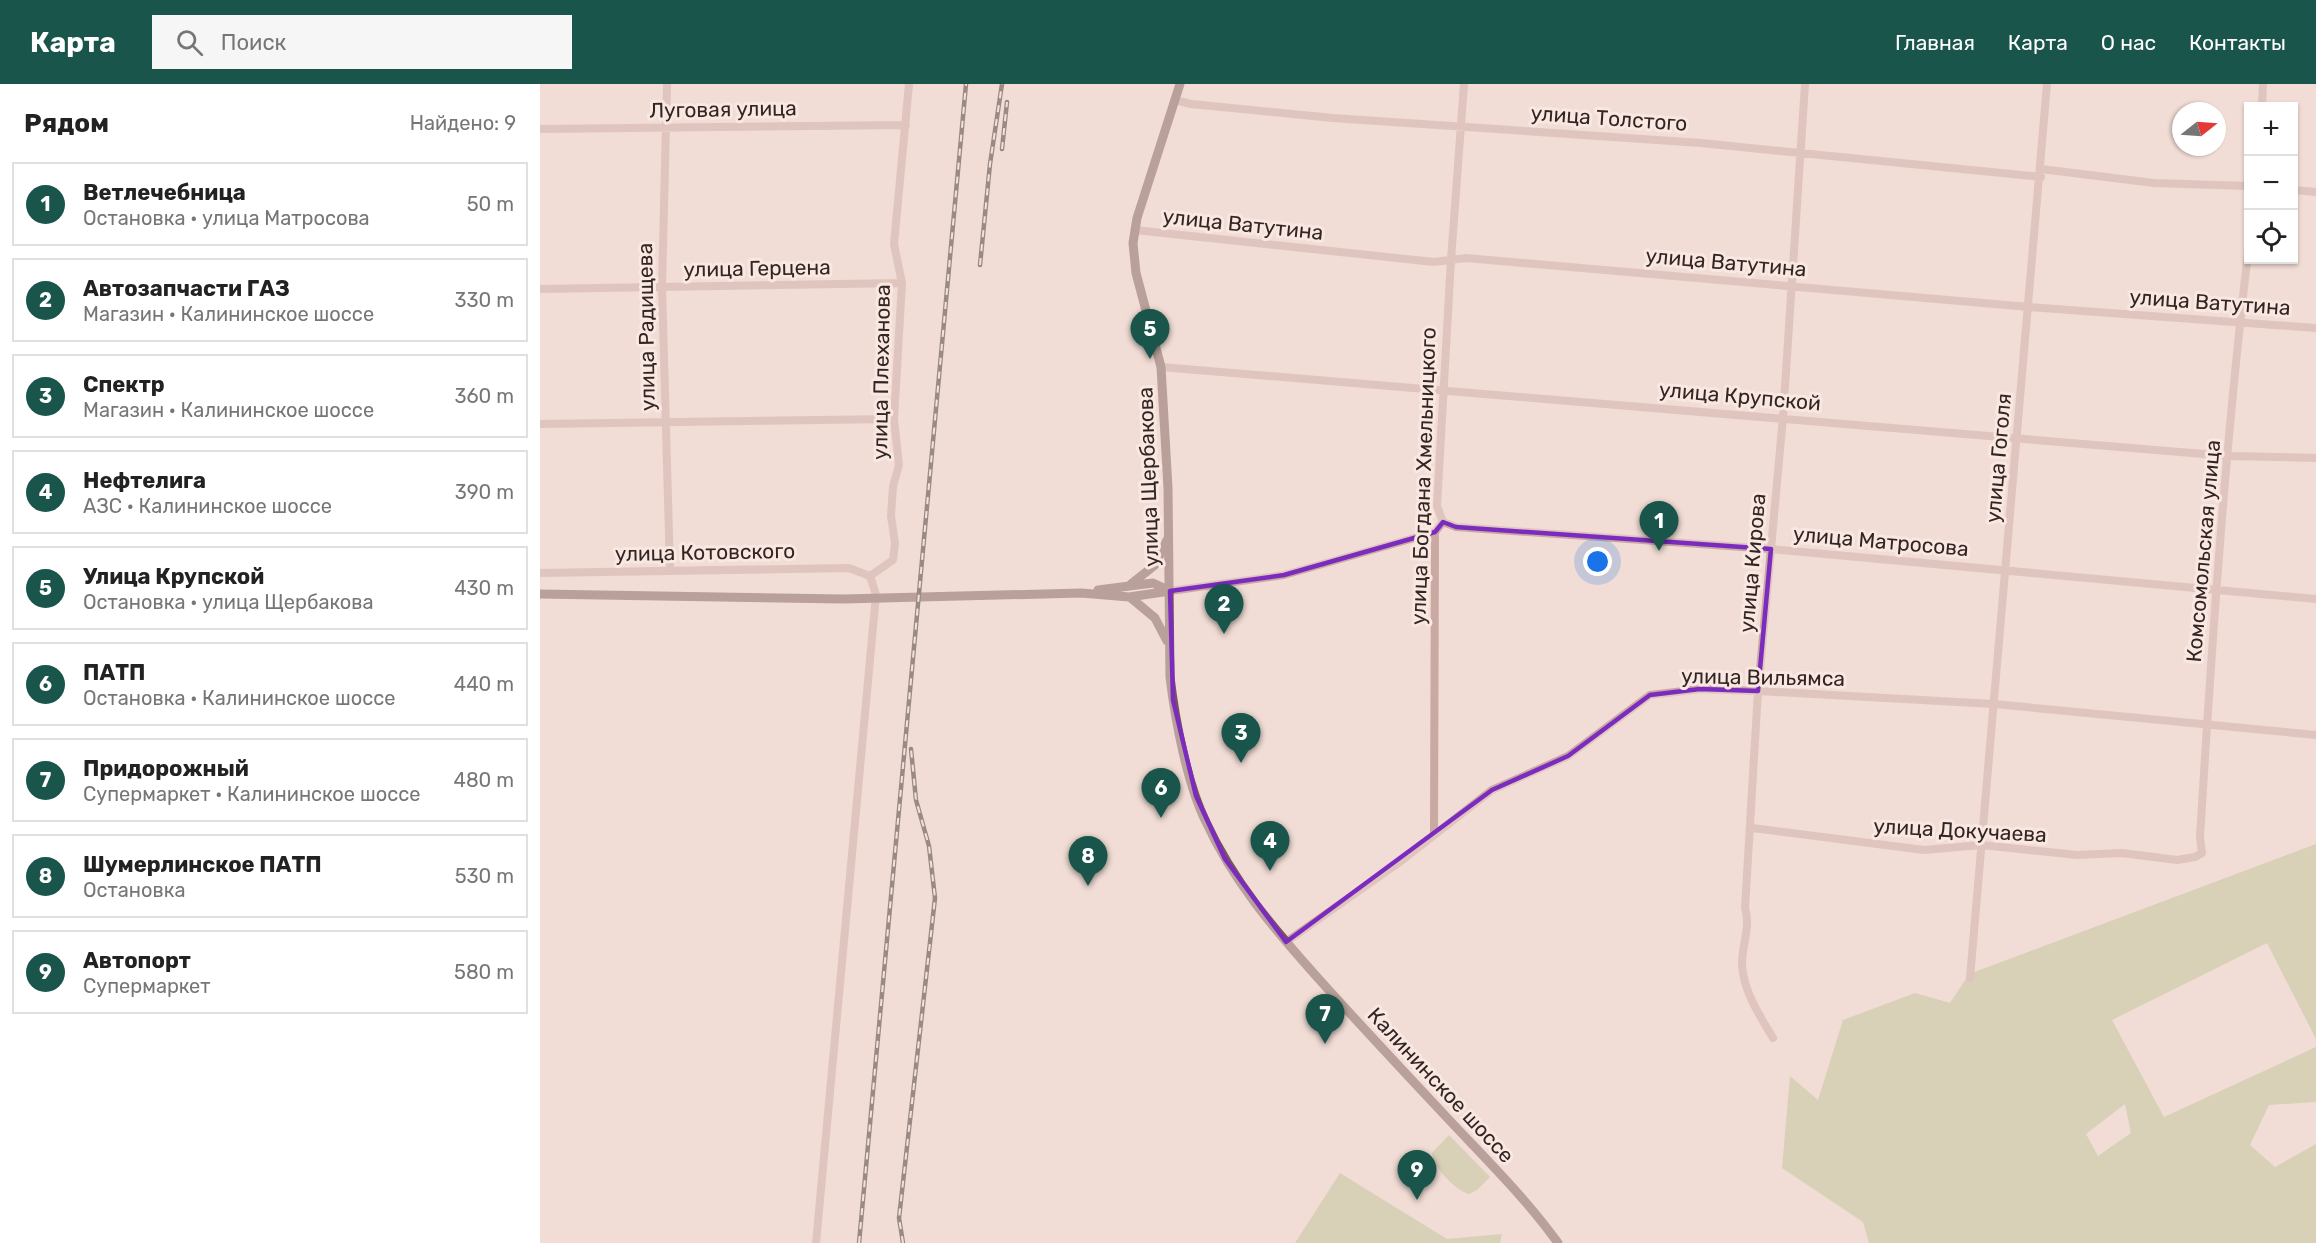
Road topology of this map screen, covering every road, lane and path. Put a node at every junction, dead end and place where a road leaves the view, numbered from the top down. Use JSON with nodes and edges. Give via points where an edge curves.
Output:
{"nodes":[{"id":1,"x":667,"y":84,"type":"edge"},
{"id":2,"x":909,"y":84,"type":"edge"},
{"id":3,"x":1180,"y":84,"type":"edge"},
{"id":4,"x":1464,"y":84,"type":"edge"},
{"id":5,"x":1805,"y":84,"type":"edge"},
{"id":6,"x":2047,"y":84,"type":"edge"},
{"id":7,"x":2263,"y":84,"type":"edge"},
{"id":8,"x":1175,"y":100,"type":"junction"},
{"id":9,"x":2262,"y":102,"type":"edge"},
{"id":10,"x":906,"y":125,"type":"junction"},
{"id":11,"x":1462,"y":125,"type":"junction"},
{"id":12,"x":664,"y":128,"type":"junction"},
{"id":13,"x":540,"y":129,"type":"edge"},
{"id":14,"x":1800,"y":154,"type":"junction"},
{"id":15,"x":2041,"y":173,"type":"junction"},
{"id":16,"x":2244,"y":186,"type":"edge"},
{"id":17,"x":2298,"y":190,"type":"edge"},
{"id":18,"x":2316,"y":192,"type":"edge"},
{"id":19,"x":1135,"y":230,"type":"junction"},
{"id":20,"x":1451,"y":260,"type":"junction"},
{"id":21,"x":2247,"y":264,"type":"edge"},
{"id":22,"x":902,"y":284,"type":"junction"},
{"id":23,"x":1791,"y":285,"type":"junction"},
{"id":24,"x":662,"y":287,"type":"junction"},
{"id":25,"x":540,"y":289,"type":"edge"},
{"id":26,"x":2029,"y":307,"type":"junction"},
{"id":27,"x":2240,"y":322,"type":"junction"},
{"id":28,"x":2316,"y":328,"type":"edge"},
{"id":29,"x":1161,"y":367,"type":"junction"},
{"id":30,"x":1443,"y":390,"type":"junction"},
{"id":31,"x":1783,"y":417,"type":"junction"},
{"id":32,"x":894,"y":419,"type":"junction"},
{"id":33,"x":666,"y":423,"type":"junction"},
{"id":34,"x":540,"y":424,"type":"edge"},
{"id":35,"x":2018,"y":437,"type":"junction"},
{"id":36,"x":2228,"y":456,"type":"junction"},
{"id":37,"x":2316,"y":458,"type":"edge"},
{"id":38,"x":1443,"y":522,"type":"junction"},
{"id":39,"x":1169,"y":532,"type":"junction"},
{"id":40,"x":1435,"y":532,"type":"junction"},
{"id":41,"x":1772,"y":549,"type":"junction"},
{"id":42,"x":670,"y":570,"type":"junction"},
{"id":43,"x":2006,"y":570,"type":"junction"},
{"id":44,"x":540,"y":573,"type":"edge"},
{"id":45,"x":870,"y":576,"type":"junction"},
{"id":46,"x":1124,"y":586,"type":"junction"},
{"id":47,"x":2218,"y":590,"type":"junction"},
{"id":48,"x":1170,"y":591,"type":"junction"},
{"id":49,"x":1081,"y":593,"type":"junction"},
{"id":50,"x":540,"y":594,"type":"edge"},
{"id":51,"x":1128,"y":597,"type":"junction"},
{"id":52,"x":2316,"y":599,"type":"edge"},
{"id":53,"x":1169,"y":652,"type":"junction"},
{"id":54,"x":1758,"y":691,"type":"junction"},
{"id":55,"x":1994,"y":704,"type":"junction"},
{"id":56,"x":2207,"y":724,"type":"junction"},
{"id":57,"x":2316,"y":735,"type":"edge"},
{"id":58,"x":1752,"y":828,"type":"junction"},
{"id":59,"x":1434,"y":834,"type":"junction"},
{"id":60,"x":1981,"y":845,"type":"junction"},
{"id":61,"x":2202,"y":853,"type":"joint"},
{"id":62,"x":1286,"y":942,"type":"junction"},
{"id":63,"x":1970,"y":978,"type":"dead end"},
{"id":64,"x":1773,"y":1038,"type":"dead end"},
{"id":65,"x":816,"y":1243,"type":"edge"},
{"id":66,"x":1558,"y":1243,"type":"edge"}],
"edges":[{"from":1,"to":12,"type":"street","name":"улица Радищева"},
{"from":2,"to":10,"type":"street","name":"улица Плеханова"},
{"from":3,"to":8,"type":"main road","name":"улица Щербакова"},
{"from":4,"to":11,"type":"street","name":"улица Богдана Хмельницкого"},
{"from":5,"to":14,"type":"street","name":"улица Кирова"},
{"from":6,"to":15,"type":"street","name":"улица Гоголя"},
{"from":7,"to":9,"type":"street"},
{"from":8,"to":11,"type":"street","name":"улица Толстого","via":[[1191,105],[1333,118]]},
{"from":8,"to":19,"type":"main road","name":"улица Щербакова"},
{"from":10,"to":12,"type":"street","name":"Луговая улица"},
{"from":10,"to":22,"type":"street","name":"улица Плеханова","via":[[894,243]]},
{"from":11,"to":14,"type":"street","name":"улица Толстого"},
{"from":11,"to":20,"type":"street","name":"улица Богдана Хмельницкого"},
{"from":12,"to":13,"type":"street","name":"Луговая улица"},
{"from":12,"to":24,"type":"street","name":"улица Радищева"},
{"from":14,"to":15,"type":"street","name":"улица Толстого"},
{"from":14,"to":23,"type":"street","name":"улица Кирова"},
{"from":15,"to":16,"type":"street","name":"улица Толстого"},
{"from":15,"to":26,"type":"street","name":"улица Гоголя"},
{"from":17,"to":18,"type":"street"},
{"from":19,"to":20,"type":"street","name":"улица Ватутина","via":[[1434,262]]},
{"from":19,"to":29,"type":"main road","name":"улица Щербакова","via":[[1133,258]]},
{"from":20,"to":23,"type":"street","name":"улица Ватутина","via":[[1466,258]]},
{"from":20,"to":30,"type":"street","name":"улица Богдана Хмельницкого"},
{"from":21,"to":27,"type":"street","name":"Комсомольская улица"},
{"from":22,"to":24,"type":"street","name":"улица Герцена"},
{"from":22,"to":32,"type":"street","name":"улица Плеханова"},
{"from":23,"to":26,"type":"street","name":"улица Ватутина"},
{"from":23,"to":31,"type":"street","name":"улица Кирова"},
{"from":24,"to":25,"type":"street","name":"улица Герцена"},
{"from":24,"to":33,"type":"street","name":"улица Радищева"},
{"from":26,"to":27,"type":"street","name":"улица Ватутина"},
{"from":26,"to":35,"type":"street","name":"улица Гоголя"},
{"from":27,"to":28,"type":"street","name":"улица Ватутина"},
{"from":27,"to":36,"type":"street","name":"Комсомольская улица"},
{"from":29,"to":30,"type":"street","name":"улица Крупской"},
{"from":29,"to":39,"type":"main road","name":"улица Щербакова"},
{"from":30,"to":31,"type":"street","name":"улица Крупской"},
{"from":30,"to":38,"type":"street","name":"улица Богдана Хмельницкого","via":[[1437,506]]},
{"from":31,"to":35,"type":"street","name":"улица Крупской"},
{"from":31,"to":41,"type":"street","name":"улица Кирова"},
{"from":32,"to":33,"type":"street"},
{"from":32,"to":45,"type":"street","name":"улица Плеханова","via":[[899,465],[893,486],[893,560]]},
{"from":33,"to":34,"type":"street"},
{"from":33,"to":42,"type":"street","name":"улица Радищева"},
{"from":35,"to":36,"type":"street","name":"улица Крупской"},
{"from":35,"to":43,"type":"street","name":"улица Гоголя"},
{"from":36,"to":37,"type":"street","name":"улица Крупской"},
{"from":36,"to":47,"type":"street","name":"Комсомольская улица"},
{"from":38,"to":40,"type":"street","name":"улица Богдана Хмельницкого"},
{"from":38,"to":41,"type":"street","name":"улица Матросова","via":[[1456,527]]},
{"from":39,"to":46,"type":"main road","via":[[1155,565]]},
{"from":39,"to":48,"type":"main road","name":"улица Щербакова"},
{"from":40,"to":48,"type":"street","via":[[1284,575]]},
{"from":40,"to":59,"type":"street","name":"улица Богдана Хмельницкого"},
{"from":41,"to":43,"type":"street","name":"улица Матросова"},
{"from":41,"to":54,"type":"street","name":"улица Кирова"},
{"from":42,"to":44,"type":"street","name":"улица Котовского"},
{"from":42,"to":45,"type":"street","name":"улица Котовского","via":[[849,568]]},
{"from":43,"to":47,"type":"street","name":"улица Матросова"},
{"from":43,"to":55,"type":"street","name":"улица Гоголя"},
{"from":45,"to":65,"type":"street","via":[[876,595]]},
{"from":46,"to":48,"type":"main road","via":[[1153,583]]},
{"from":46,"to":49,"type":"main road"},
{"from":47,"to":52,"type":"street","name":"улица Матросова"},
{"from":47,"to":56,"type":"street","name":"Комсомольская улица"},
{"from":48,"to":51,"type":"main road"},
{"from":48,"to":53,"type":"main road","name":"Калининское шоссе"},
{"from":49,"to":50,"type":"main road","via":[[844,599]]},
{"from":49,"to":51,"type":"main road"},
{"from":51,"to":53,"type":"main road","via":[[1155,618]]},
{"from":53,"to":62,"type":"main road","name":"Калининское шоссе","via":[[1173,700],[1205,821],[1243,888]]},
{"from":54,"to":55,"type":"street","name":"улица Вильямса"},
{"from":54,"to":58,"type":"street","name":"улица Кирова"},
{"from":54,"to":59,"type":"street","name":"улица Вильямса","via":[[1700,689],[1650,695],[1568,756],[1492,790]]},
{"from":55,"to":56,"type":"street","name":"улица Вильямса"},
{"from":55,"to":60,"type":"street","name":"улица Гоголя"},
{"from":56,"to":57,"type":"street","name":"улица Вильямса"},
{"from":56,"to":61,"type":"street","name":"Комсомольская улица"},
{"from":58,"to":60,"type":"street","name":"улица Докучаева","via":[[1924,850]]},
{"from":58,"to":64,"type":"street","name":"улица Кирова","via":[[1745,908],[1749,920],[1742,965],[1751,999]]},
{"from":59,"to":62,"type":"street","name":"улица Вильямса"},
{"from":60,"to":61,"type":"street","name":"улица Докучаева","via":[[2177,860]]},
{"from":60,"to":63,"type":"street","name":"улица Гоголя"},
{"from":62,"to":66,"type":"main road","name":"Калининское шоссе","via":[[1502,1176]]}]}
